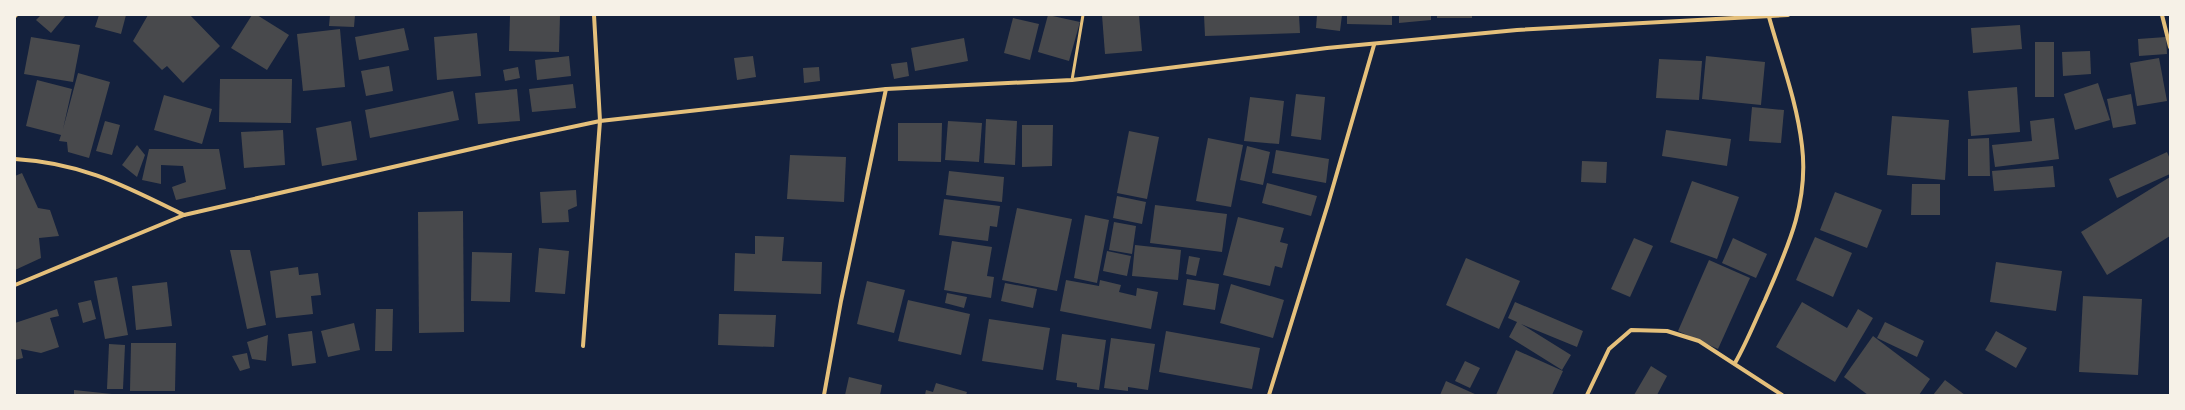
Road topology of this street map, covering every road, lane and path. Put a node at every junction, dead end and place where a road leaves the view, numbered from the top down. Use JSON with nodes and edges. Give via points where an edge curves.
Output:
{"nodes":[{"id":1,"x":594,"y":15,"type":"edge"},
{"id":2,"x":1083,"y":15,"type":"edge"},
{"id":3,"x":1788,"y":15,"type":"edge"},
{"id":4,"x":2162,"y":15,"type":"edge"},
{"id":5,"x":1770,"y":17,"type":"junction"},
{"id":6,"x":1374,"y":45,"type":"junction"},
{"id":7,"x":2170,"y":47,"type":"edge"},
{"id":8,"x":1072,"y":80,"type":"junction"},
{"id":9,"x":886,"y":89,"type":"junction"},
{"id":10,"x":600,"y":121,"type":"junction"},
{"id":11,"x":15,"y":159,"type":"edge"},
{"id":12,"x":184,"y":215,"type":"junction"},
{"id":13,"x":15,"y":285,"type":"edge"},
{"id":14,"x":583,"y":346,"type":"dead end"},
{"id":15,"x":1735,"y":363,"type":"junction"},
{"id":16,"x":824,"y":395,"type":"edge"},
{"id":17,"x":1269,"y":395,"type":"edge"},
{"id":18,"x":1587,"y":395,"type":"edge"},
{"id":19,"x":1782,"y":395,"type":"edge"}],
"edges":[{"from":1,"to":10,"type":"street"},
{"from":2,"to":8,"type":"lane"},
{"from":3,"to":5,"type":"street"},
{"from":4,"to":7,"type":"street"},
{"from":5,"to":6,"type":"street","via":[[1517,30]]},
{"from":5,"to":15,"type":"street","via":[[1797,111],[1804,175],[1801,205],[1786,253],[1752,332]]},
{"from":6,"to":8,"type":"street","via":[[1312,50]]},
{"from":6,"to":17,"type":"street"},
{"from":8,"to":9,"type":"street"},
{"from":9,"to":10,"type":"street"},
{"from":9,"to":16,"type":"street","via":[[841,301]]},
{"from":10,"to":12,"type":"street"},
{"from":10,"to":14,"type":"street"},
{"from":11,"to":12,"type":"street","via":[[78,168],[113,180]]},
{"from":12,"to":13,"type":"street"},
{"from":15,"to":18,"type":"street","via":[[1699,341],[1667,331],[1631,330],[1610,349]]},
{"from":15,"to":19,"type":"street"}]}
